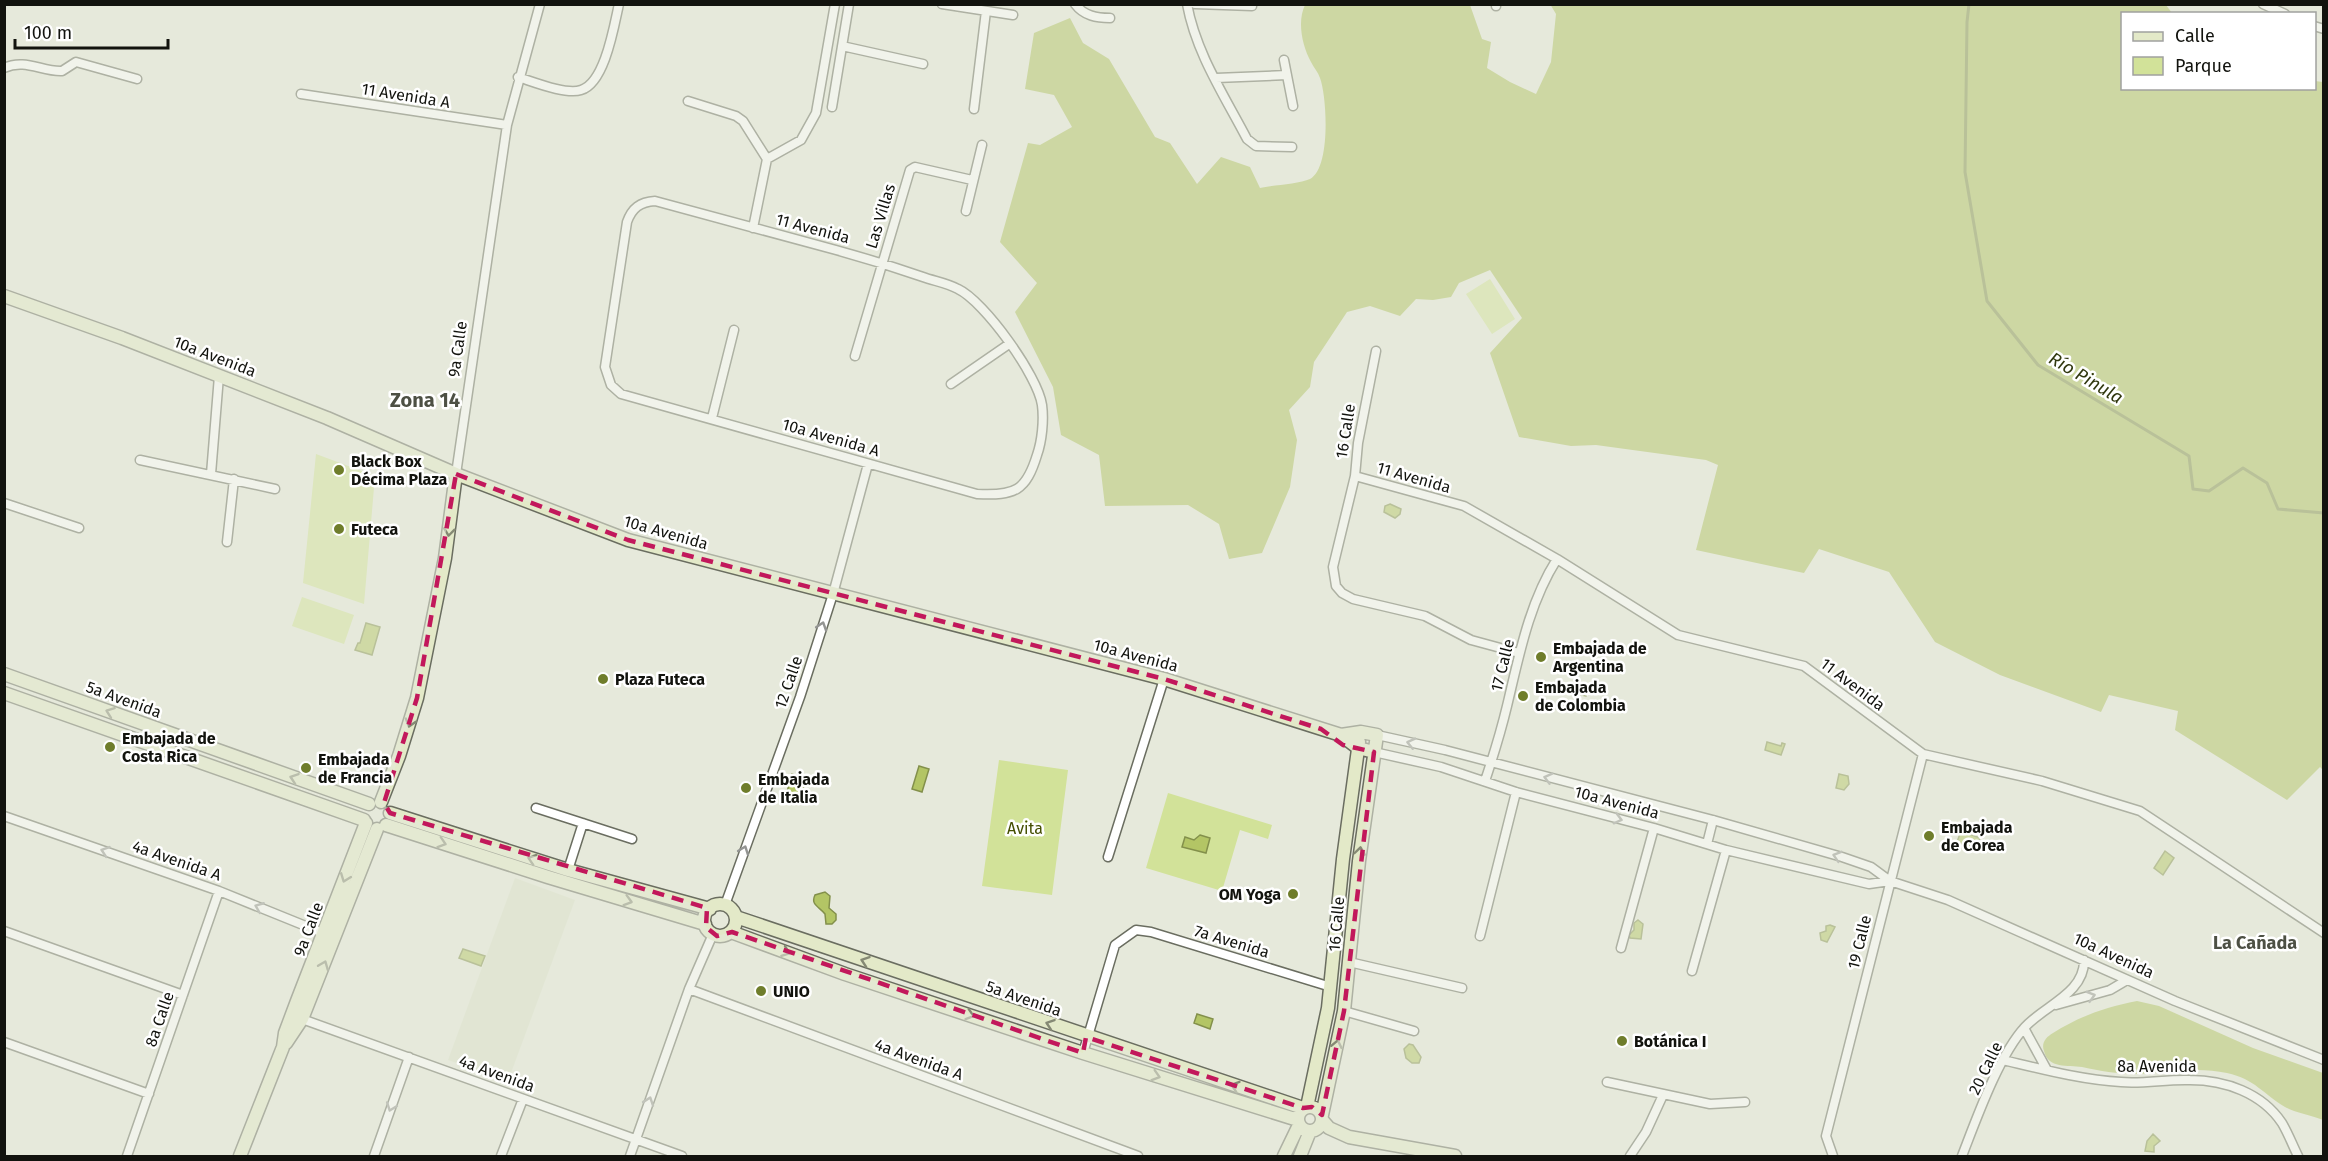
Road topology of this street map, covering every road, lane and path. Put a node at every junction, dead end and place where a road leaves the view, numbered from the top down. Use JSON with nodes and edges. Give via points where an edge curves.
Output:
{"nodes":[{"id":1,"x":540,"y":4,"type":"edge"},
{"id":2,"x":619,"y":4,"type":"edge"},
{"id":3,"x":835,"y":4,"type":"edge"},
{"id":4,"x":849,"y":4,"type":"edge"},
{"id":5,"x":942,"y":4,"type":"edge"},
{"id":6,"x":1075,"y":4,"type":"edge"},
{"id":7,"x":1187,"y":4,"type":"edge"},
{"id":8,"x":1195,"y":4,"type":"edge"},
{"id":9,"x":2263,"y":4,"type":"edge"},
{"id":10,"x":1252,"y":6,"type":"edge"},
{"id":11,"x":986,"y":11,"type":"junction"},
{"id":12,"x":2281,"y":12,"type":"edge"},
{"id":13,"x":1013,"y":15,"type":"dead end"},
{"id":14,"x":1110,"y":18,"type":"dead end"},
{"id":15,"x":842,"y":46,"type":"junction"},
{"id":16,"x":1284,"y":60,"type":"dead end"},
{"id":17,"x":922,"y":64,"type":"dead end"},
{"id":18,"x":4,"y":68,"type":"edge"},
{"id":19,"x":1287,"y":75,"type":"junction"},
{"id":20,"x":518,"y":77,"type":"junction"},
{"id":21,"x":1216,"y":78,"type":"junction"},
{"id":22,"x":137,"y":79,"type":"dead end"},
{"id":23,"x":301,"y":94,"type":"dead end"},
{"id":24,"x":687,"y":100,"type":"dead end"},
{"id":25,"x":1293,"y":106,"type":"dead end"},
{"id":26,"x":832,"y":107,"type":"dead end"},
{"id":27,"x":974,"y":109,"type":"dead end"},
{"id":28,"x":507,"y":125,"type":"junction"},
{"id":29,"x":982,"y":145,"type":"dead end"},
{"id":30,"x":1292,"y":147,"type":"dead end"},
{"id":31,"x":767,"y":159,"type":"junction"},
{"id":32,"x":972,"y":180,"type":"junction"},
{"id":33,"x":966,"y":211,"type":"dead end"},
{"id":34,"x":753,"y":228,"type":"junction"},
{"id":35,"x":882,"y":262,"type":"junction"},
{"id":36,"x":4,"y":296,"type":"edge"},
{"id":37,"x":734,"y":330,"type":"dead end"},
{"id":38,"x":1009,"y":344,"type":"junction"},
{"id":39,"x":1376,"y":351,"type":"dead end"},
{"id":40,"x":855,"y":356,"type":"dead end"},
{"id":41,"x":219,"y":376,"type":"junction"},
{"id":42,"x":951,"y":384,"type":"dead end"},
{"id":43,"x":611,"y":385,"type":"joint"},
{"id":44,"x":712,"y":418,"type":"junction"},
{"id":45,"x":140,"y":460,"type":"dead end"},
{"id":46,"x":868,"y":464,"type":"junction"},
{"id":47,"x":1034,"y":466,"type":"joint"},
{"id":48,"x":212,"y":474,"type":"junction"},
{"id":49,"x":456,"y":474,"type":"junction"},
{"id":50,"x":1355,"y":476,"type":"junction"},
{"id":51,"x":234,"y":479,"type":"junction"},
{"id":52,"x":275,"y":489,"type":"dead end"},
{"id":53,"x":4,"y":503,"type":"edge"},
{"id":54,"x":79,"y":528,"type":"dead end"},
{"id":55,"x":227,"y":543,"type":"dead end"},
{"id":56,"x":1557,"y":559,"type":"junction"},
{"id":57,"x":832,"y":594,"type":"junction"},
{"id":58,"x":1519,"y":653,"type":"junction"},
{"id":59,"x":4,"y":674,"type":"edge"},
{"id":60,"x":1164,"y":679,"type":"junction"},
{"id":61,"x":4,"y":693,"type":"edge"},
{"id":62,"x":1321,"y":729,"type":"junction"},
{"id":63,"x":1361,"y":732,"type":"junction"},
{"id":64,"x":1341,"y":735,"type":"junction"},
{"id":65,"x":1377,"y":735,"type":"junction"},
{"id":66,"x":1358,"y":748,"type":"junction"},
{"id":67,"x":1374,"y":752,"type":"junction"},
{"id":68,"x":1923,"y":754,"type":"junction"},
{"id":69,"x":1491,"y":763,"type":"junction"},
{"id":70,"x":1355,"y":773,"type":"junction"},
{"id":71,"x":1485,"y":782,"type":"junction"},
{"id":72,"x":1516,"y":792,"type":"junction"},
{"id":73,"x":375,"y":803,"type":"junction"},
{"id":74,"x":536,"y":808,"type":"dead end"},
{"id":75,"x":346,"y":812,"type":"junction"},
{"id":76,"x":4,"y":816,"type":"edge"},
{"id":77,"x":1713,"y":820,"type":"junction"},
{"id":78,"x":377,"y":822,"type":"junction"},
{"id":79,"x":583,"y":823,"type":"junction"},
{"id":80,"x":1654,"y":828,"type":"junction"},
{"id":81,"x":361,"y":837,"type":"junction"},
{"id":82,"x":632,"y":839,"type":"dead end"},
{"id":83,"x":1707,"y":844,"type":"junction"},
{"id":84,"x":1726,"y":850,"type":"junction"},
{"id":85,"x":1108,"y":857,"type":"dead end"},
{"id":86,"x":568,"y":870,"type":"junction"},
{"id":87,"x":1890,"y":881,"type":"junction"},
{"id":88,"x":219,"y":891,"type":"junction"},
{"id":89,"x":725,"y":905,"type":"junction"},
{"id":90,"x":710,"y":909,"type":"junction"},
{"id":91,"x":736,"y":917,"type":"junction"},
{"id":92,"x":705,"y":924,"type":"junction"},
{"id":93,"x":4,"y":931,"type":"edge"},
{"id":94,"x":731,"y":932,"type":"junction"},
{"id":95,"x":324,"y":933,"type":"junction"},
{"id":96,"x":2324,"y":933,"type":"edge"},
{"id":97,"x":713,"y":934,"type":"junction"},
{"id":98,"x":1480,"y":936,"type":"dead end"},
{"id":99,"x":332,"y":945,"type":"junction"},
{"id":100,"x":1622,"y":948,"type":"dead end"},
{"id":101,"x":2084,"y":960,"type":"junction"},
{"id":102,"x":1350,"y":962,"type":"junction"},
{"id":103,"x":1692,"y":971,"type":"dead end"},
{"id":104,"x":2127,"y":980,"type":"junction"},
{"id":105,"x":1331,"y":987,"type":"junction"},
{"id":106,"x":1462,"y":988,"type":"dead end"},
{"id":107,"x":689,"y":989,"type":"junction"},
{"id":108,"x":183,"y":995,"type":"junction"},
{"id":109,"x":297,"y":1001,"type":"junction"},
{"id":110,"x":2052,"y":1006,"type":"junction"},
{"id":111,"x":1344,"y":1011,"type":"junction"},
{"id":112,"x":302,"y":1019,"type":"junction"},
{"id":113,"x":2024,"y":1028,"type":"junction"},
{"id":114,"x":1414,"y":1030,"type":"dead end"},
{"id":115,"x":1086,"y":1037,"type":"junction"},
{"id":116,"x":4,"y":1042,"type":"edge"},
{"id":117,"x":283,"y":1047,"type":"junction"},
{"id":118,"x":1083,"y":1053,"type":"junction"},
{"id":119,"x":409,"y":1057,"type":"junction"},
{"id":120,"x":2003,"y":1060,"type":"junction"},
{"id":121,"x":2324,"y":1060,"type":"edge"},
{"id":122,"x":2047,"y":1070,"type":"junction"},
{"id":123,"x":1606,"y":1082,"type":"dead end"},
{"id":124,"x":149,"y":1094,"type":"junction"},
{"id":125,"x":1663,"y":1095,"type":"junction"},
{"id":126,"x":523,"y":1098,"type":"junction"},
{"id":127,"x":1745,"y":1102,"type":"dead end"},
{"id":128,"x":1305,"y":1107,"type":"junction"},
{"id":129,"x":1298,"y":1122,"type":"junction"},
{"id":130,"x":1318,"y":1124,"type":"junction"},
{"id":131,"x":636,"y":1140,"type":"junction"},
{"id":132,"x":127,"y":1156,"type":"edge"},
{"id":133,"x":240,"y":1156,"type":"edge"},
{"id":134,"x":374,"y":1156,"type":"edge"},
{"id":135,"x":501,"y":1156,"type":"edge"},
{"id":136,"x":630,"y":1156,"type":"edge"},
{"id":137,"x":682,"y":1156,"type":"edge"},
{"id":138,"x":1138,"y":1156,"type":"edge"},
{"id":139,"x":1284,"y":1156,"type":"edge"},
{"id":140,"x":1300,"y":1156,"type":"edge"},
{"id":141,"x":1455,"y":1156,"type":"edge"},
{"id":142,"x":1630,"y":1156,"type":"edge"},
{"id":143,"x":1833,"y":1156,"type":"edge"},
{"id":144,"x":1962,"y":1156,"type":"edge"},
{"id":145,"x":2298,"y":1156,"type":"edge"}],
"edges":[{"from":1,"to":20,"type":"street","name":"9a Calle"},
{"from":2,"to":20,"type":"street","via":[[600,74],[590,86],[566,91]]},
{"from":3,"to":31,"type":"street","via":[[816,113],[801,140]]},
{"from":4,"to":15,"type":"street"},
{"from":5,"to":11,"type":"street"},
{"from":6,"to":14,"type":"street","via":[[1078,10],[1095,18]]},
{"from":7,"to":21,"type":"street","via":[[1194,37]]},
{"from":8,"to":10,"type":"street"},
{"from":9,"to":12,"type":"street"},
{"from":11,"to":13,"type":"street"},
{"from":11,"to":27,"type":"street"},
{"from":15,"to":17,"type":"street"},
{"from":15,"to":26,"type":"street"},
{"from":16,"to":19,"type":"street"},
{"from":18,"to":22,"type":"street","via":[[29,64],[62,71],[76,62]]},
{"from":19,"to":21,"type":"street"},
{"from":19,"to":25,"type":"street"},
{"from":20,"to":28,"type":"street","name":"9a Calle"},
{"from":21,"to":30,"type":"street","via":[[1246,138],[1256,146]]},
{"from":23,"to":28,"type":"street","name":"11 Avenida A"},
{"from":24,"to":31,"type":"street","via":[[743,121]]},
{"from":28,"to":49,"type":"street","name":"9a Calle"},
{"from":29,"to":32,"type":"street"},
{"from":31,"to":34,"type":"street"},
{"from":32,"to":33,"type":"street"},
{"from":32,"to":35,"type":"street","name":"Las Villas","via":[[912,168]]},
{"from":34,"to":35,"type":"street","name":"11 Avenida"},
{"from":34,"to":43,"type":"street","name":"11 Avenida","via":[[655,201],[638,205],[627,222],[606,356]]},
{"from":35,"to":38,"type":"street","name":"11 Avenida","via":[[959,289],[994,322]]},
{"from":35,"to":40,"type":"street"},
{"from":36,"to":41,"type":"street","name":"10a Avenida"},
{"from":37,"to":44,"type":"street"},
{"from":38,"to":42,"type":"street"},
{"from":38,"to":47,"type":"street","name":"11 Avenida","via":[[1035,383],[1042,405]]},
{"from":39,"to":50,"type":"street","name":"16 Calle"},
{"from":41,"to":48,"type":"street"},
{"from":41,"to":49,"type":"street","name":"10a Avenida"},
{"from":43,"to":44,"type":"street","name":"10a Avenida A","via":[[621,394]]},
{"from":44,"to":46,"type":"street","name":"10a Avenida A"},
{"from":45,"to":48,"type":"street"},
{"from":46,"to":47,"type":"street","name":"10a Avenida A","via":[[977,494],[999,495],[1014,491],[1028,480]]},
{"from":46,"to":57,"type":"street","name":"12 Calle"},
{"from":48,"to":51,"type":"street"},
{"from":49,"to":57,"type":"street","name":"10a Avenida","via":[[628,540]]},
{"from":49,"to":73,"type":"street","name":"9a Calle","one_way":true,"via":[[445,558],[417,698],[399,756]]},
{"from":50,"to":56,"type":"street","name":"11 Avenida","via":[[1464,506]]},
{"from":50,"to":58,"type":"street","name":"16 Calle","via":[[1333,567],[1336,586],[1342,593],[1425,616],[1471,640]]},
{"from":51,"to":52,"type":"street"},
{"from":51,"to":55,"type":"street"},
{"from":53,"to":54,"type":"street"},
{"from":56,"to":58,"type":"street","name":"17 Calle","via":[[1546,576]]},
{"from":56,"to":68,"type":"street","name":"11 Avenida","via":[[1673,633],[1804,666]]},
{"from":57,"to":60,"type":"street","name":"10a Avenida"},
{"from":89,"to":57,"type":"street","name":"12 Calle","one_way":true,"via":[[800,697]]},
{"from":58,"to":69,"type":"street","name":"17 Calle"},
{"from":73,"to":59,"type":"street","name":"5a Avenida","one_way":true},
{"from":60,"to":62,"type":"street","name":"10a Avenida"},
{"from":60,"to":85,"type":"street"},
{"from":61,"to":75,"type":"street","name":"5a Avenida"},
{"from":62,"to":64,"type":"street","name":"10a Avenida"},
{"from":62,"to":70,"type":"street","via":[[1346,749]]},
{"from":63,"to":64,"type":"street","name":"10a Avenida"},
{"from":63,"to":65,"type":"street","name":"10a Avenida"},
{"from":63,"to":66,"type":"street","name":"16 Calle"},
{"from":64,"to":66,"type":"street","name":"10a Avenida"},
{"from":65,"to":67,"type":"street","name":"16 Calle"},
{"from":69,"to":65,"type":"street","name":"10a Avenida","one_way":true},
{"from":66,"to":67,"type":"street","name":"10a Avenida"},
{"from":66,"to":70,"type":"street","name":"16 Calle"},
{"from":67,"to":71,"type":"street","name":"10a Avenida","via":[[1441,767]]},
{"from":102,"to":67,"type":"street","name":"16 Calle","one_way":true,"via":[[1357,872]]},
{"from":68,"to":87,"type":"street","name":"19 Calle"},
{"from":68,"to":96,"type":"street","name":"11 Avenida","via":[[2042,781],[2140,811]]},
{"from":69,"to":71,"type":"street","name":"17 Calle"},
{"from":77,"to":69,"type":"street","name":"10a Avenida","one_way":true},
{"from":70,"to":105,"type":"street","name":"16 Calle"},
{"from":71,"to":72,"type":"street","name":"10a Avenida"},
{"from":72,"to":80,"type":"street","name":"10a Avenida","one_way":true},
{"from":72,"to":98,"type":"street"},
{"from":73,"to":78,"type":"street","name":"9a Calle","via":[[364,811]]},
{"from":73,"to":78,"type":"street","via":[[387,806]]},
{"from":74,"to":79,"type":"street"},
{"from":75,"to":78,"type":"street","name":"5a Avenida"},
{"from":75,"to":81,"type":"street","via":[[356,821]]},
{"from":88,"to":76,"type":"street","name":"4a Avenida A","one_way":true},
{"from":77,"to":83,"type":"street"},
{"from":87,"to":77,"type":"street","name":"10a Avenida","one_way":true,"via":[[1871,867],[1842,857]]},
{"from":78,"to":81,"type":"street","name":"9a Calle"},
{"from":86,"to":78,"type":"street","name":"5a Avenida","one_way":true},
{"from":78,"to":92,"type":"street","name":"5a Avenida","one_way":true},
{"from":78,"to":99,"type":"street","name":"9a Calle"},
{"from":79,"to":82,"type":"street"},
{"from":79,"to":86,"type":"street"},
{"from":80,"to":83,"type":"street","name":"10a Avenida"},
{"from":80,"to":100,"type":"street"},
{"from":81,"to":95,"type":"street","name":"9a Calle","one_way":true},
{"from":83,"to":84,"type":"street","name":"10a Avenida"},
{"from":84,"to":87,"type":"street","name":"10a Avenida","via":[[1869,884]]},
{"from":84,"to":103,"type":"street"},
{"from":86,"to":90,"type":"street","name":"5a Avenida"},
{"from":87,"to":101,"type":"street","name":"10a Avenida","via":[[1948,900]]},
{"from":87,"to":143,"type":"street","name":"19 Calle","via":[[1826,1136]]},
{"from":95,"to":88,"type":"street","name":"4a Avenida A","one_way":true},
{"from":88,"to":108,"type":"street","name":"8a Calle"},
{"from":89,"to":90,"type":"street"},
{"from":89,"to":91,"type":"street"},
{"from":90,"to":92,"type":"street"},
{"from":91,"to":94,"type":"street"},
{"from":115,"to":91,"type":"street","name":"5a Avenida","one_way":true},
{"from":92,"to":97,"type":"street"},
{"from":93,"to":108,"type":"street"},
{"from":94,"to":97,"type":"street","via":[[724,936]]},
{"from":94,"to":118,"type":"street","name":"5a Avenida","one_way":true},
{"from":95,"to":99,"type":"street"},
{"from":95,"to":109,"type":"street","name":"9a Calle"},
{"from":97,"to":107,"type":"street"},
{"from":112,"to":99,"type":"street","name":"9a Calle","one_way":true},
{"from":101,"to":104,"type":"street","name":"10a Avenida"},
{"from":101,"to":110,"type":"street","name":"20 Calle","via":[[2085,969],[2075,986]]},
{"from":102,"to":106,"type":"street"},
{"from":102,"to":111,"type":"street","name":"16 Calle"},
{"from":110,"to":104,"type":"street","name":"20 Calle","one_way":true,"via":[[2096,995]]},
{"from":104,"to":121,"type":"street","name":"10a Avenida"},
{"from":105,"to":115,"type":"street","name":"7a Avenida","via":[[1136,930],[1115,945]]},
{"from":105,"to":128,"type":"street","name":"16 Calle"},
{"from":131,"to":107,"type":"street","one_way":true},
{"from":107,"to":138,"type":"street","name":"4a Avenida A"},
{"from":108,"to":124,"type":"street","name":"8a Calle"},
{"from":109,"to":112,"type":"street"},
{"from":109,"to":117,"type":"street","name":"9a Calle"},
{"from":110,"to":113,"type":"street","name":"20 Calle"},
{"from":111,"to":114,"type":"street"},
{"from":130,"to":111,"type":"street","name":"16 Calle","one_way":true},
{"from":112,"to":117,"type":"street","name":"9a Calle"},
{"from":112,"to":119,"type":"street","name":"4a Avenida"},
{"from":113,"to":120,"type":"street","name":"20 Calle"},
{"from":113,"to":122,"type":"street"},
{"from":115,"to":118,"type":"street"},
{"from":128,"to":115,"type":"street","name":"5a Avenida","one_way":true},
{"from":116,"to":124,"type":"street"},
{"from":117,"to":133,"type":"street","name":"9a Calle"},
{"from":118,"to":129,"type":"street","name":"5a Avenida","one_way":true},
{"from":119,"to":126,"type":"street","name":"4a Avenida"},
{"from":119,"to":134,"type":"street","one_way":true},
{"from":120,"to":122,"type":"street","name":"8a Avenida"},
{"from":120,"to":144,"type":"street","name":"20 Calle"},
{"from":122,"to":145,"type":"street","name":"8a Avenida","via":[[2121,1082],[2216,1081],[2241,1089],[2275,1114]]},
{"from":123,"to":125,"type":"street"},
{"from":124,"to":132,"type":"street","name":"8a Calle"},
{"from":125,"to":127,"type":"street","via":[[1710,1104]]},
{"from":125,"to":142,"type":"street"},
{"from":126,"to":131,"type":"street","name":"4a Avenida"},
{"from":126,"to":135,"type":"street"},
{"from":128,"to":129,"type":"street","name":"16 Calle"},
{"from":128,"to":130,"type":"street","name":"5a Avenida","via":[[1316,1108]]},
{"from":129,"to":130,"type":"street","name":"5a Avenida"},
{"from":129,"to":139,"type":"street"},
{"from":130,"to":140,"type":"street","name":"16 Calle"},
{"from":130,"to":141,"type":"street","via":[[1349,1137]]},
{"from":131,"to":136,"type":"street"},
{"from":131,"to":137,"type":"street","name":"4a Avenida"}]}
